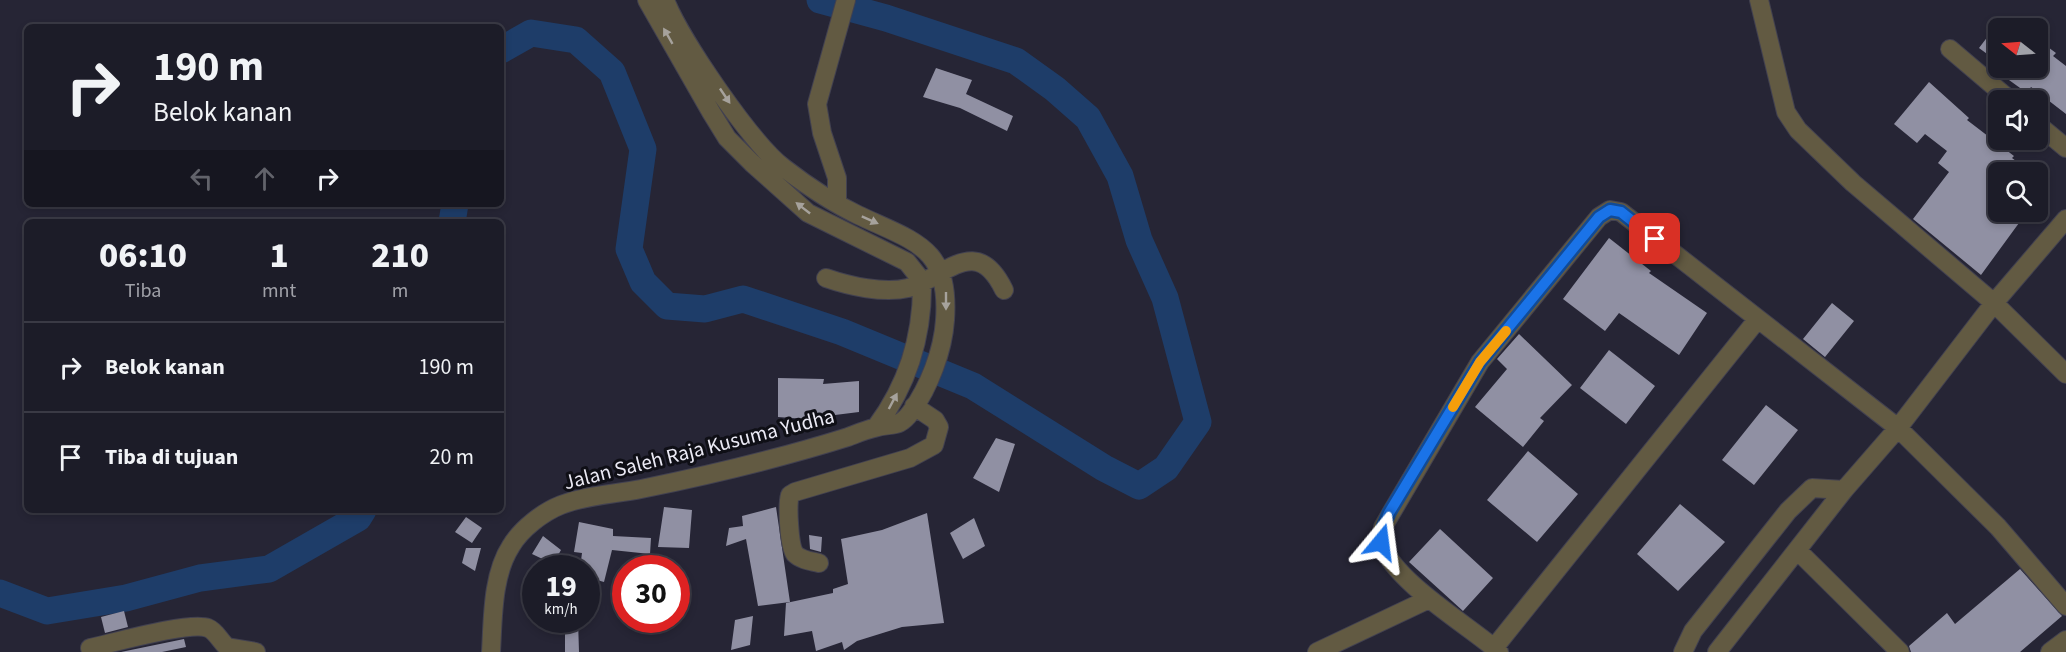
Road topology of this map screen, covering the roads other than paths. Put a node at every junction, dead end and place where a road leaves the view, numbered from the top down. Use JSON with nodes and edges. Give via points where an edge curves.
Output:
{"nodes":[{"id":1,"x":647,"y":0,"type":"edge"},
{"id":2,"x":665,"y":0,"type":"edge"},
{"id":3,"x":846,"y":0,"type":"edge"},
{"id":4,"x":1759,"y":0,"type":"edge"},
{"id":5,"x":1950,"y":49,"type":"dead end"},
{"id":6,"x":1998,"y":90,"type":"edge"},
{"id":7,"x":2048,"y":132,"type":"edge"},
{"id":8,"x":2066,"y":148,"type":"edge"},
{"id":9,"x":837,"y":202,"type":"junction"},
{"id":10,"x":2066,"y":219,"type":"edge"},
{"id":11,"x":941,"y":271,"type":"junction"},
{"id":12,"x":826,"y":278,"type":"dead end"},
{"id":13,"x":922,"y":281,"type":"junction"},
{"id":14,"x":1004,"y":290,"type":"dead end"},
{"id":15,"x":1994,"y":303,"type":"junction"},
{"id":16,"x":1757,"y":320,"type":"junction"},
{"id":17,"x":2066,"y":374,"type":"edge"},
{"id":18,"x":914,"y":406,"type":"junction"},
{"id":19,"x":876,"y":426,"type":"junction"},
{"id":20,"x":1898,"y":428,"type":"junction"},
{"id":21,"x":1844,"y":490,"type":"junction"},
{"id":22,"x":1797,"y":550,"type":"junction"},
{"id":23,"x":819,"y":562,"type":"dead end"},
{"id":24,"x":1429,"y":599,"type":"junction"},
{"id":25,"x":2066,"y":606,"type":"edge"},
{"id":26,"x":2066,"y":640,"type":"edge"},
{"id":27,"x":90,"y":648,"type":"dead end"},
{"id":28,"x":1497,"y":650,"type":"edge"},
{"id":29,"x":256,"y":652,"type":"edge"},
{"id":30,"x":491,"y":652,"type":"edge"},
{"id":31,"x":1317,"y":652,"type":"edge"},
{"id":32,"x":1683,"y":652,"type":"edge"},
{"id":33,"x":1718,"y":652,"type":"edge"},
{"id":34,"x":1900,"y":652,"type":"edge"},
{"id":35,"x":2050,"y":652,"type":"edge"}],
"edges":[{"from":13,"to":1,"type":"street","one_way":true,"via":[[907,262],[808,213],[752,164],[727,138]]},
{"from":2,"to":9,"type":"street","name":"Jalan Saleh Raja Kusuma Yudha","one_way":true,"via":[[692,48],[760,145],[783,168]]},
{"from":3,"to":9,"type":"street","via":[[817,104],[837,178]]},
{"from":4,"to":15,"type":"street","via":[[1786,112],[1798,130],[1853,183]]},
{"from":5,"to":6,"type":"street"},
{"from":7,"to":8,"type":"street"},
{"from":9,"to":11,"type":"street","name":"Jalan Saleh Raja Kusuma Yudha","one_way":true,"via":[[923,247]]},
{"from":10,"to":15,"type":"street"},
{"from":11,"to":13,"type":"street"},
{"from":11,"to":14,"type":"street","via":[[956,262],[980,263],[996,275]]},
{"from":11,"to":18,"type":"street","name":"Jalan Saleh Raja Kusuma Yudha","one_way":true,"via":[[947,297],[944,332],[926,388]]},
{"from":12,"to":13,"type":"street","via":[[854,288],[906,288]]},
{"from":19,"to":13,"type":"street","one_way":true,"via":[[906,373],[921,328]]},
{"from":15,"to":17,"type":"street"},
{"from":15,"to":20,"type":"street"},
{"from":16,"to":20,"type":"street"},
{"from":16,"to":24,"type":"street","via":[[1621,212],[1610,210],[1599,217],[1480,362],[1383,527],[1381,542],[1387,556]]},
{"from":16,"to":28,"type":"street"},
{"from":18,"to":19,"type":"street","name":"Jalan Saleh Raja Kusuma Yudha","via":[[895,426]]},
{"from":18,"to":23,"type":"street","via":[[939,427],[934,445],[910,458],[790,495],[791,545],[803,559]]},
{"from":19,"to":30,"type":"street","name":"Jalan Saleh Raja Kusuma Yudha","via":[[821,445],[561,505],[531,523],[510,546],[499,576]]},
{"from":20,"to":21,"type":"street"},
{"from":20,"to":25,"type":"street","via":[[1998,527]]},
{"from":21,"to":22,"type":"street"},
{"from":21,"to":32,"type":"street","via":[[1812,488],[1788,511],[1693,631]]},
{"from":22,"to":33,"type":"street"},
{"from":22,"to":34,"type":"street"},
{"from":24,"to":28,"type":"street"},
{"from":24,"to":31,"type":"street"},
{"from":26,"to":35,"type":"street"},
{"from":27,"to":29,"type":"street","via":[[186,627],[206,627],[226,647]]}]}
